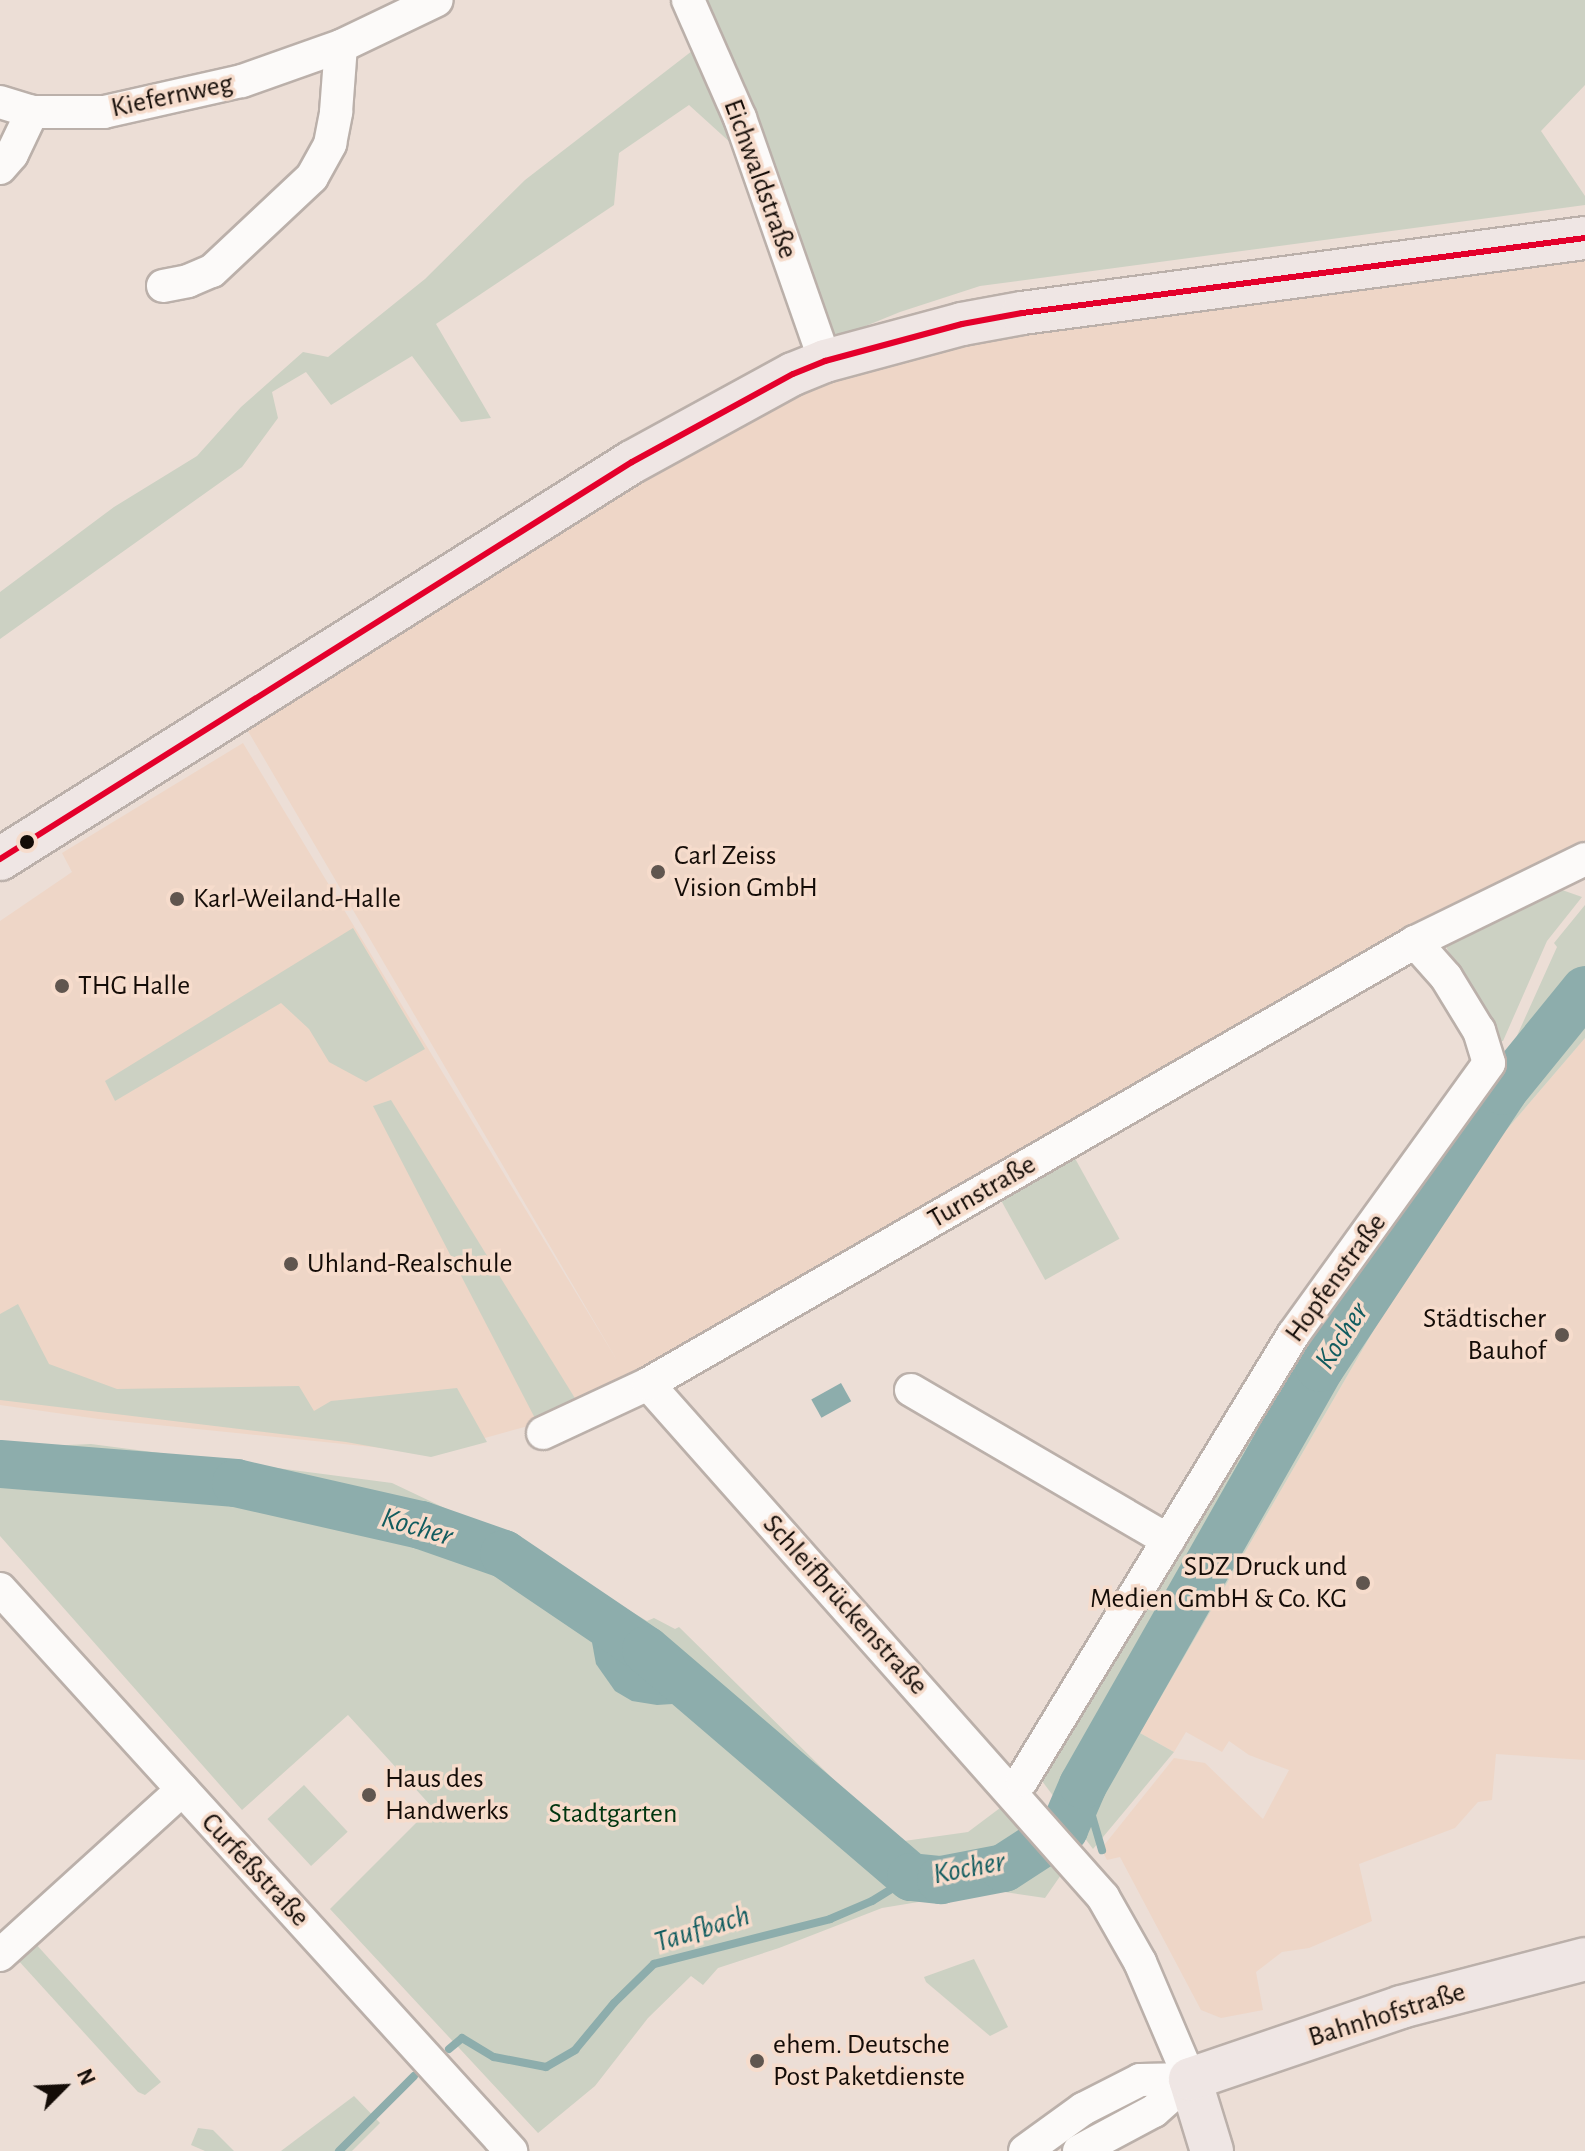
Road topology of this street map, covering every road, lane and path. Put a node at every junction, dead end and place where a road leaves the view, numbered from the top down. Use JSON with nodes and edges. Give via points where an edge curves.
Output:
{"nodes":[{"id":1,"x":437,"y":0,"type":"edge"},
{"id":2,"x":688,"y":0,"type":"edge"},
{"id":3,"x":341,"y":46,"type":"junction"},
{"id":4,"x":0,"y":102,"type":"edge"},
{"id":5,"x":32,"y":112,"type":"junction"},
{"id":6,"x":0,"y":168,"type":"edge"},
{"id":7,"x":1585,"y":238,"type":"edge"},
{"id":8,"x":163,"y":286,"type":"dead end"},
{"id":9,"x":825,"y":361,"type":"junction"},
{"id":10,"x":0,"y":859,"type":"edge"},
{"id":11,"x":1585,"y":859,"type":"edge"},
{"id":12,"x":1415,"y":942,"type":"junction"},
{"id":13,"x":648,"y":1384,"type":"junction"},
{"id":14,"x":911,"y":1390,"type":"dead end"},
{"id":15,"x":543,"y":1433,"type":"dead end"},
{"id":16,"x":1168,"y":1540,"type":"junction"},
{"id":17,"x":0,"y":1589,"type":"edge"},
{"id":18,"x":182,"y":1790,"type":"junction"},
{"id":19,"x":1010,"y":1790,"type":"junction"},
{"id":20,"x":0,"y":1955,"type":"edge"},
{"id":21,"x":1585,"y":1959,"type":"edge"},
{"id":22,"x":1190,"y":2079,"type":"junction"},
{"id":23,"x":511,"y":2151,"type":"edge"},
{"id":24,"x":1025,"y":2151,"type":"edge"},
{"id":25,"x":1079,"y":2151,"type":"edge"},
{"id":26,"x":1212,"y":2151,"type":"edge"}],
"edges":[{"from":1,"to":3,"type":"street","name":"Kiefernweg"},
{"from":2,"to":9,"type":"street","name":"Eichwaldstraße","via":[[740,118]]},
{"from":3,"to":5,"type":"street","name":"Kiefernweg","via":[[242,81],[169,99],[104,112]]},
{"from":3,"to":8,"type":"street","via":[[330,144],[312,177],[212,271]]},
{"from":4,"to":5,"type":"street","name":"Kiefernweg"},
{"from":5,"to":6,"type":"street"},
{"from":7,"to":9,"type":"main road","via":[[1022,313]]},
{"from":9,"to":10,"type":"main road","via":[[632,462]]},
{"from":11,"to":12,"type":"street"},
{"from":12,"to":13,"type":"street","name":"Turnstraße"},
{"from":12,"to":16,"type":"street","name":"Hopfenstraße","via":[[1446,977],[1479,1031],[1489,1063],[1293,1335]]},
{"from":13,"to":15,"type":"street","name":"Turnstraße"},
{"from":13,"to":19,"type":"street","name":"Schleifbrückenstraße"},
{"from":14,"to":16,"type":"street"},
{"from":16,"to":19,"type":"street","name":"Hopfenstraße","via":[[1022,1780]]},
{"from":17,"to":18,"type":"street","name":"Curfeßstraße"},
{"from":18,"to":20,"type":"street"},
{"from":18,"to":23,"type":"street","name":"Curfeßstraße"},
{"from":19,"to":22,"type":"street","name":"Schleifbrückenstraße","via":[[1119,1920]]},
{"from":21,"to":22,"type":"main road","name":"Bahnhofstraße","via":[[1401,2007]]},
{"from":22,"to":24,"type":"street","name":"Bahnhofstraße","via":[[1140,2080],[1083,2109]]},
{"from":22,"to":25,"type":"street","name":"Bahnhofstraße","via":[[1154,2111]]},
{"from":22,"to":26,"type":"main road"}]}
